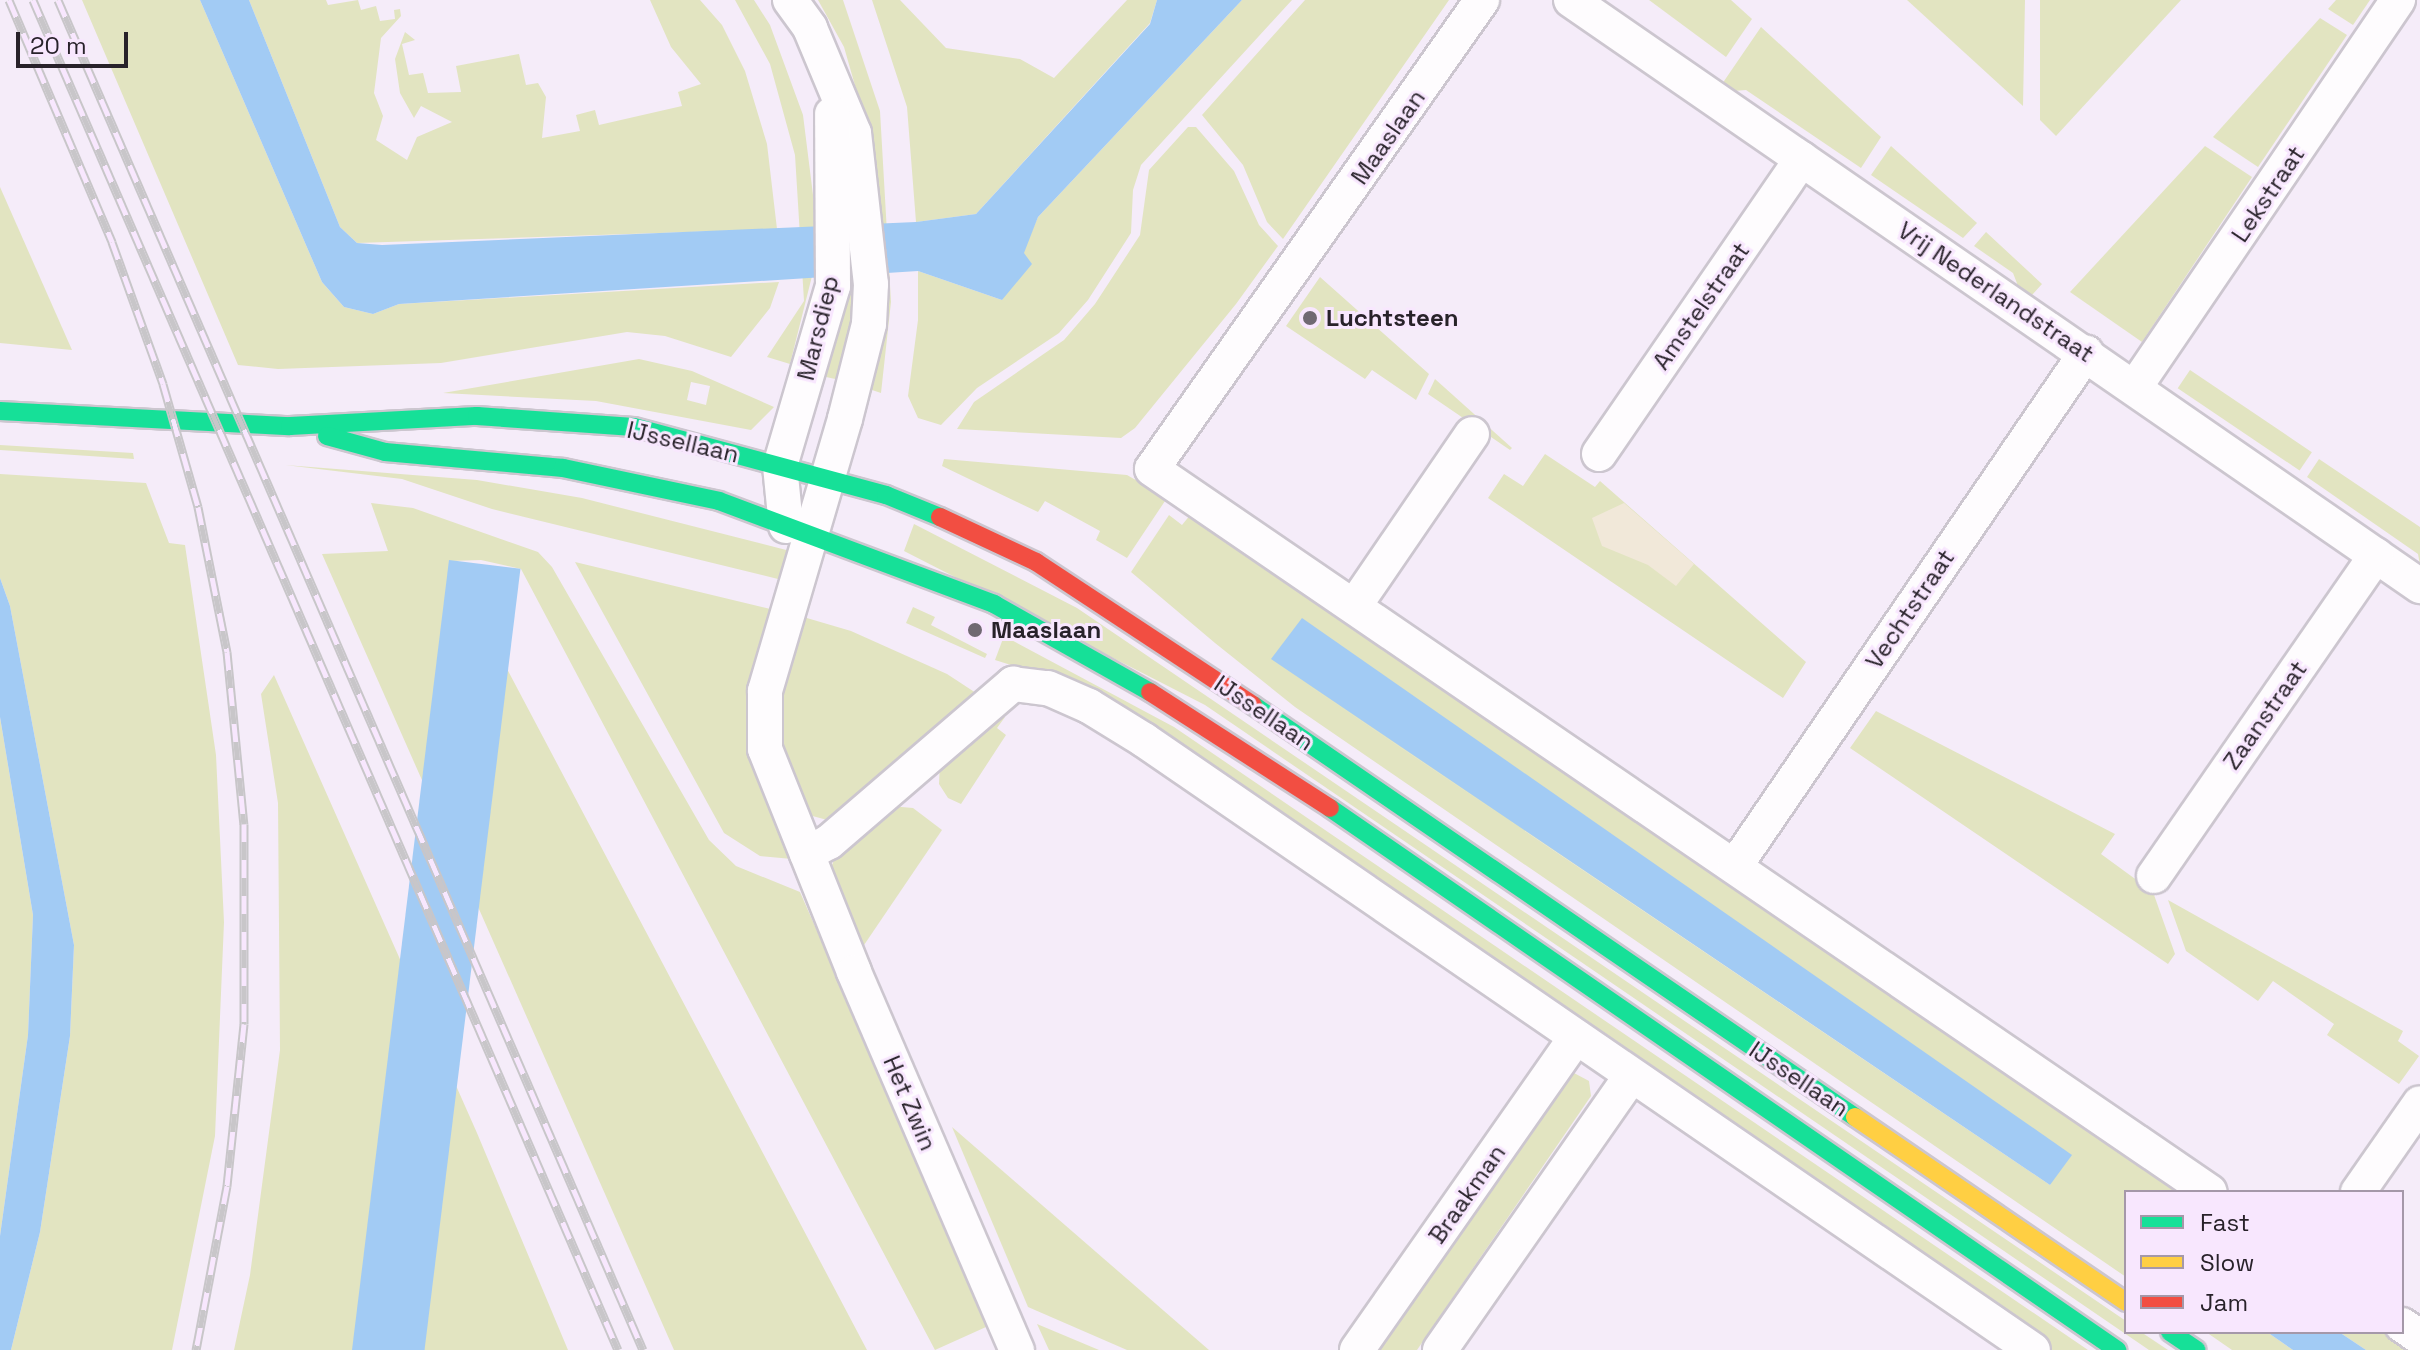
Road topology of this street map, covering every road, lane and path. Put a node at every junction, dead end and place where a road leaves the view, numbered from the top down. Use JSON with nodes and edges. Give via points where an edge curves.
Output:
{"nodes":[{"id":1,"x":790,"y":0,"type":"edge"},
{"id":2,"x":1482,"y":0,"type":"edge"},
{"id":3,"x":1571,"y":0,"type":"edge"},
{"id":4,"x":2398,"y":0,"type":"edge"},
{"id":5,"x":1802,"y":159,"type":"junction"},
{"id":6,"x":850,"y":215,"type":"junction"},
{"id":7,"x":2086,"y":353,"type":"junction"},
{"id":8,"x":2135,"y":387,"type":"junction"},
{"id":9,"x":0,"y":411,"type":"edge"},
{"id":10,"x":290,"y":426,"type":"junction"},
{"id":11,"x":1472,"y":434,"type":"dead end"},
{"id":12,"x":1599,"y":454,"type":"dead end"},
{"id":13,"x":780,"y":466,"type":"junction"},
{"id":14,"x":827,"y":478,"type":"junction"},
{"id":15,"x":799,"y":532,"type":"junction"},
{"id":16,"x":2376,"y":555,"type":"junction"},
{"id":17,"x":2420,"y":586,"type":"edge"},
{"id":18,"x":1355,"y":605,"type":"junction"},
{"id":19,"x":809,"y":860,"type":"junction"},
{"id":20,"x":1735,"y":866,"type":"junction"},
{"id":21,"x":2154,"y":876,"type":"dead end"},
{"id":22,"x":1576,"y":1037,"type":"junction"},
{"id":23,"x":1631,"y":1076,"type":"junction"},
{"id":24,"x":2420,"y":1103,"type":"edge"},
{"id":25,"x":2207,"y":1190,"type":"edge"},
{"id":26,"x":2359,"y":1190,"type":"edge"},
{"id":27,"x":2124,"y":1301,"type":"edge"},
{"id":28,"x":2173,"y":1334,"type":"edge"},
{"id":29,"x":1017,"y":1350,"type":"edge"},
{"id":30,"x":1357,"y":1350,"type":"edge"},
{"id":31,"x":1440,"y":1350,"type":"edge"},
{"id":32,"x":2033,"y":1350,"type":"edge"},
{"id":33,"x":2117,"y":1350,"type":"edge"},
{"id":34,"x":2197,"y":1350,"type":"edge"}],
"edges":[{"from":1,"to":6,"type":"street","name":"Marsdiep","via":[[810,28],[832,78]]},
{"from":2,"to":18,"type":"street","name":"Maaslaan","via":[[1152,469]]},
{"from":3,"to":5,"type":"street","name":"Vrij Nederlandstraat"},
{"from":4,"to":8,"type":"street","name":"Lekstraat"},
{"from":5,"to":7,"type":"street","name":"Vrij Nederlandstraat"},
{"from":5,"to":12,"type":"street","name":"Amstelstraat"},
{"from":6,"to":13,"type":"street","name":"Marsdiep"},
{"from":6,"to":14,"type":"street","name":"Marsdiep","via":[[871,284],[869,324]]},
{"from":7,"to":8,"type":"street","name":"Vrij Nederlandstraat"},
{"from":7,"to":20,"type":"street","name":"Vechtstraat"},
{"from":8,"to":16,"type":"street","name":"Vrij Nederlandstraat"},
{"from":9,"to":10,"type":"main road","name":"IJssellaan"},
{"from":10,"to":13,"type":"main road","name":"IJssellaan","via":[[477,416],[634,427]]},
{"from":10,"to":15,"type":"main road","name":"IJssellaan","via":[[385,452],[563,468],[655,487],[719,501]]},
{"from":11,"to":18,"type":"street"},
{"from":13,"to":14,"type":"main road","name":"IJssellaan"},
{"from":13,"to":15,"type":"street","name":"Marsdiep"},
{"from":14,"to":15,"type":"street","name":"Marsdiep"},
{"from":14,"to":27,"type":"main road","name":"IJssellaan","via":[[896,499],[1036,562]]},
{"from":15,"to":19,"type":"street","name":"Het Zwin","via":[[762,712],[765,749]]},
{"from":15,"to":33,"type":"main road","name":"IJssellaan","via":[[994,604],[1068,642],[1230,741]]},
{"from":16,"to":17,"type":"street","name":"Vrij Nederlandstraat"},
{"from":16,"to":21,"type":"street","name":"Zaanstraat"},
{"from":18,"to":20,"type":"street"},
{"from":19,"to":22,"type":"street","via":[[1013,684],[1048,688],[1117,723]]},
{"from":19,"to":29,"type":"street","name":"Het Zwin"},
{"from":20,"to":25,"type":"street"},
{"from":22,"to":23,"type":"street"},
{"from":22,"to":30,"type":"street","name":"Braakman"},
{"from":23,"to":31,"type":"street"},
{"from":23,"to":32,"type":"street"},
{"from":24,"to":26,"type":"street"},
{"from":28,"to":34,"type":"main road"}]}
